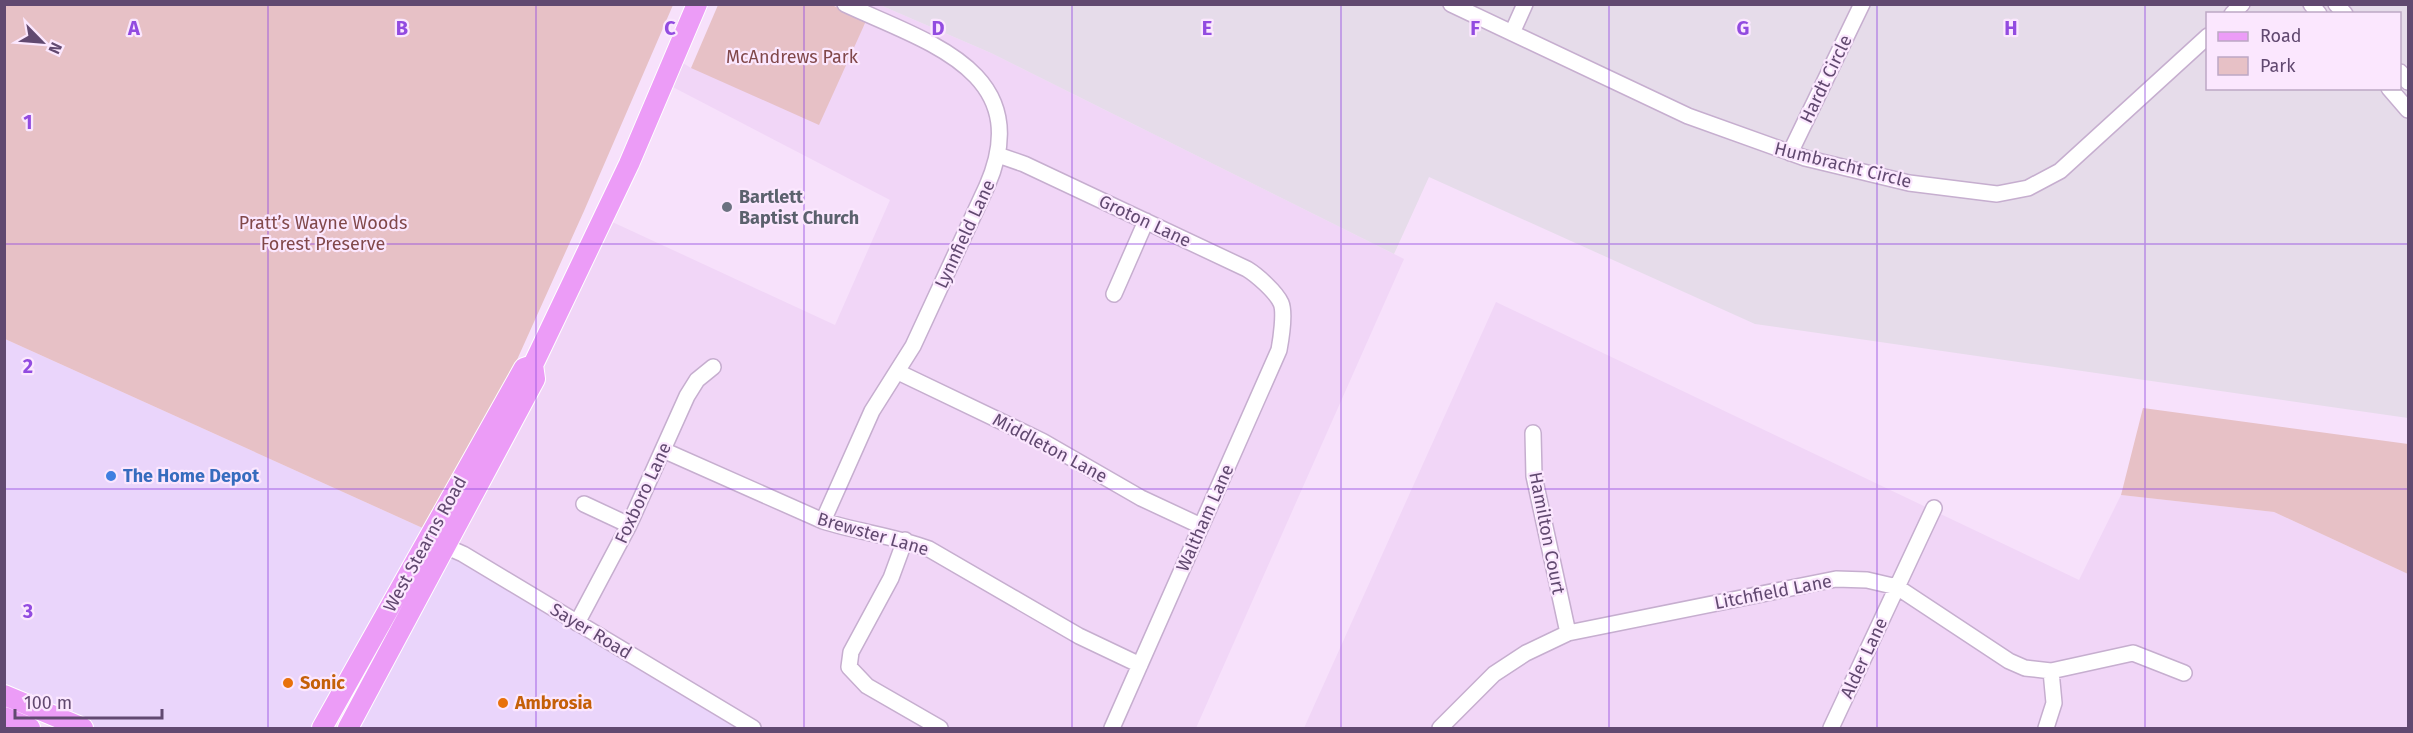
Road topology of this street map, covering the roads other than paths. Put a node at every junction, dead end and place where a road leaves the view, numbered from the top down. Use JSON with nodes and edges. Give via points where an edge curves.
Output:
{"nodes":[{"id":1,"x":697,"y":4,"type":"edge"},
{"id":2,"x":845,"y":4,"type":"edge"},
{"id":3,"x":1451,"y":4,"type":"edge"},
{"id":4,"x":1525,"y":4,"type":"edge"},
{"id":5,"x":1862,"y":4,"type":"edge"},
{"id":6,"x":1512,"y":33,"type":"junction"},
{"id":7,"x":2206,"y":38,"type":"edge"},
{"id":8,"x":2391,"y":90,"type":"edge"},
{"id":9,"x":2409,"y":110,"type":"edge"},
{"id":10,"x":1790,"y":153,"type":"junction"},
{"id":11,"x":998,"y":155,"type":"junction"},
{"id":12,"x":1146,"y":221,"type":"junction"},
{"id":13,"x":1114,"y":294,"type":"dead end"},
{"id":14,"x":1281,"y":303,"type":"joint"},
{"id":15,"x":533,"y":365,"type":"junction"},
{"id":16,"x":713,"y":367,"type":"dead end"},
{"id":17,"x":898,"y":372,"type":"junction"},
{"id":18,"x":1533,"y":433,"type":"dead end"},
{"id":19,"x":663,"y":450,"type":"junction"},
{"id":20,"x":584,"y":504,"type":"dead end"},
{"id":21,"x":1934,"y":508,"type":"dead end"},
{"id":22,"x":823,"y":521,"type":"junction"},
{"id":23,"x":629,"y":525,"type":"junction"},
{"id":24,"x":1201,"y":526,"type":"junction"},
{"id":25,"x":427,"y":539,"type":"junction"},
{"id":26,"x":905,"y":540,"type":"junction"},
{"id":27,"x":446,"y":547,"type":"junction"},
{"id":28,"x":1897,"y":587,"type":"junction"},
{"id":29,"x":577,"y":623,"type":"junction"},
{"id":30,"x":1568,"y":633,"type":"junction"},
{"id":31,"x":1140,"y":665,"type":"junction"},
{"id":32,"x":2051,"y":671,"type":"junction"},
{"id":33,"x":2184,"y":673,"type":"dead end"},
{"id":34,"x":4,"y":695,"type":"edge"},
{"id":35,"x":4,"y":717,"type":"edge"},
{"id":36,"x":30,"y":729,"type":"edge"},
{"id":37,"x":83,"y":729,"type":"edge"},
{"id":38,"x":322,"y":729,"type":"edge"},
{"id":39,"x":348,"y":729,"type":"edge"},
{"id":40,"x":753,"y":729,"type":"edge"},
{"id":41,"x":939,"y":729,"type":"edge"},
{"id":42,"x":1112,"y":729,"type":"edge"},
{"id":43,"x":1440,"y":729,"type":"edge"},
{"id":44,"x":1831,"y":729,"type":"edge"},
{"id":45,"x":2046,"y":729,"type":"edge"}],
"edges":[{"from":1,"to":15,"type":"main road","name":"West Stearns Road","via":[[624,174]]},
{"from":2,"to":11,"type":"street","name":"Lynnfield Lane","via":[[948,53],[972,70],[996,112]]},
{"from":3,"to":6,"type":"street","name":"Humbracht Circle"},
{"from":4,"to":6,"type":"street"},
{"from":5,"to":10,"type":"street","name":"Hardt Circle"},
{"from":6,"to":10,"type":"street","name":"Humbracht Circle","via":[[1688,116]]},
{"from":7,"to":10,"type":"street","name":"Humbracht Circle","via":[[2060,171],[2028,188],[1998,194],[1932,186],[1840,168]]},
{"from":8,"to":9,"type":"street"},
{"from":11,"to":12,"type":"street","name":"Groton Lane"},
{"from":11,"to":17,"type":"street","name":"Lynnfield Lane"},
{"from":12,"to":13,"type":"street"},
{"from":12,"to":14,"type":"street","name":"Groton Lane","via":[[1247,269]]},
{"from":14,"to":24,"type":"street","name":"Waltham Lane","via":[[1279,350]]},
{"from":15,"to":25,"type":"main road","name":"West Stearns Road","via":[[524,368]]},
{"from":15,"to":27,"type":"main road","name":"West Stearns Road","via":[[535,379]]},
{"from":16,"to":19,"type":"street","name":"Foxboro Lane","via":[[697,380],[687,396]]},
{"from":17,"to":22,"type":"street","name":"Lynnfield Lane","via":[[872,411]]},
{"from":17,"to":24,"type":"street","name":"Middleton Lane","via":[[1042,441],[1141,498]]},
{"from":18,"to":30,"type":"street","name":"Hamilton Court","via":[[1534,476]]},
{"from":19,"to":22,"type":"street","name":"Brewster Lane"},
{"from":19,"to":23,"type":"street","name":"Foxboro Lane"},
{"from":20,"to":23,"type":"street"},
{"from":21,"to":28,"type":"street","name":"Alder Lane"},
{"from":22,"to":26,"type":"street","name":"Brewster Lane"},
{"from":23,"to":29,"type":"street","name":"Foxboro Lane"},
{"from":24,"to":31,"type":"street","name":"Waltham Lane"},
{"from":25,"to":27,"type":"street","name":"Sayer Road"},
{"from":25,"to":38,"type":"main road","name":"West Stearns Road"},
{"from":26,"to":31,"type":"street","name":"Brewster Lane","via":[[939,554],[1079,636]]},
{"from":26,"to":41,"type":"street","via":[[891,578],[850,652],[849,667],[867,686]]},
{"from":27,"to":29,"type":"street","name":"Sayer Road"},
{"from":27,"to":39,"type":"main road","name":"West Stearns Road"},
{"from":28,"to":30,"type":"street","name":"Litchfield Lane","via":[[1851,579],[1819,580]]},
{"from":28,"to":32,"type":"street","name":"Litchfield Lane","via":[[2009,661],[2025,668]]},
{"from":28,"to":44,"type":"street","name":"Alder Lane"},
{"from":29,"to":40,"type":"street","name":"Sayer Road"},
{"from":30,"to":43,"type":"street","name":"Litchfield Lane","via":[[1526,652],[1494,674]]},
{"from":31,"to":42,"type":"street","name":"Waltham Lane"},
{"from":32,"to":33,"type":"street","name":"Litchfield Lane","via":[[2133,652]]},
{"from":32,"to":45,"type":"street","via":[[2054,703]]},
{"from":34,"to":37,"type":"main road"},
{"from":35,"to":36,"type":"main road"}]}
